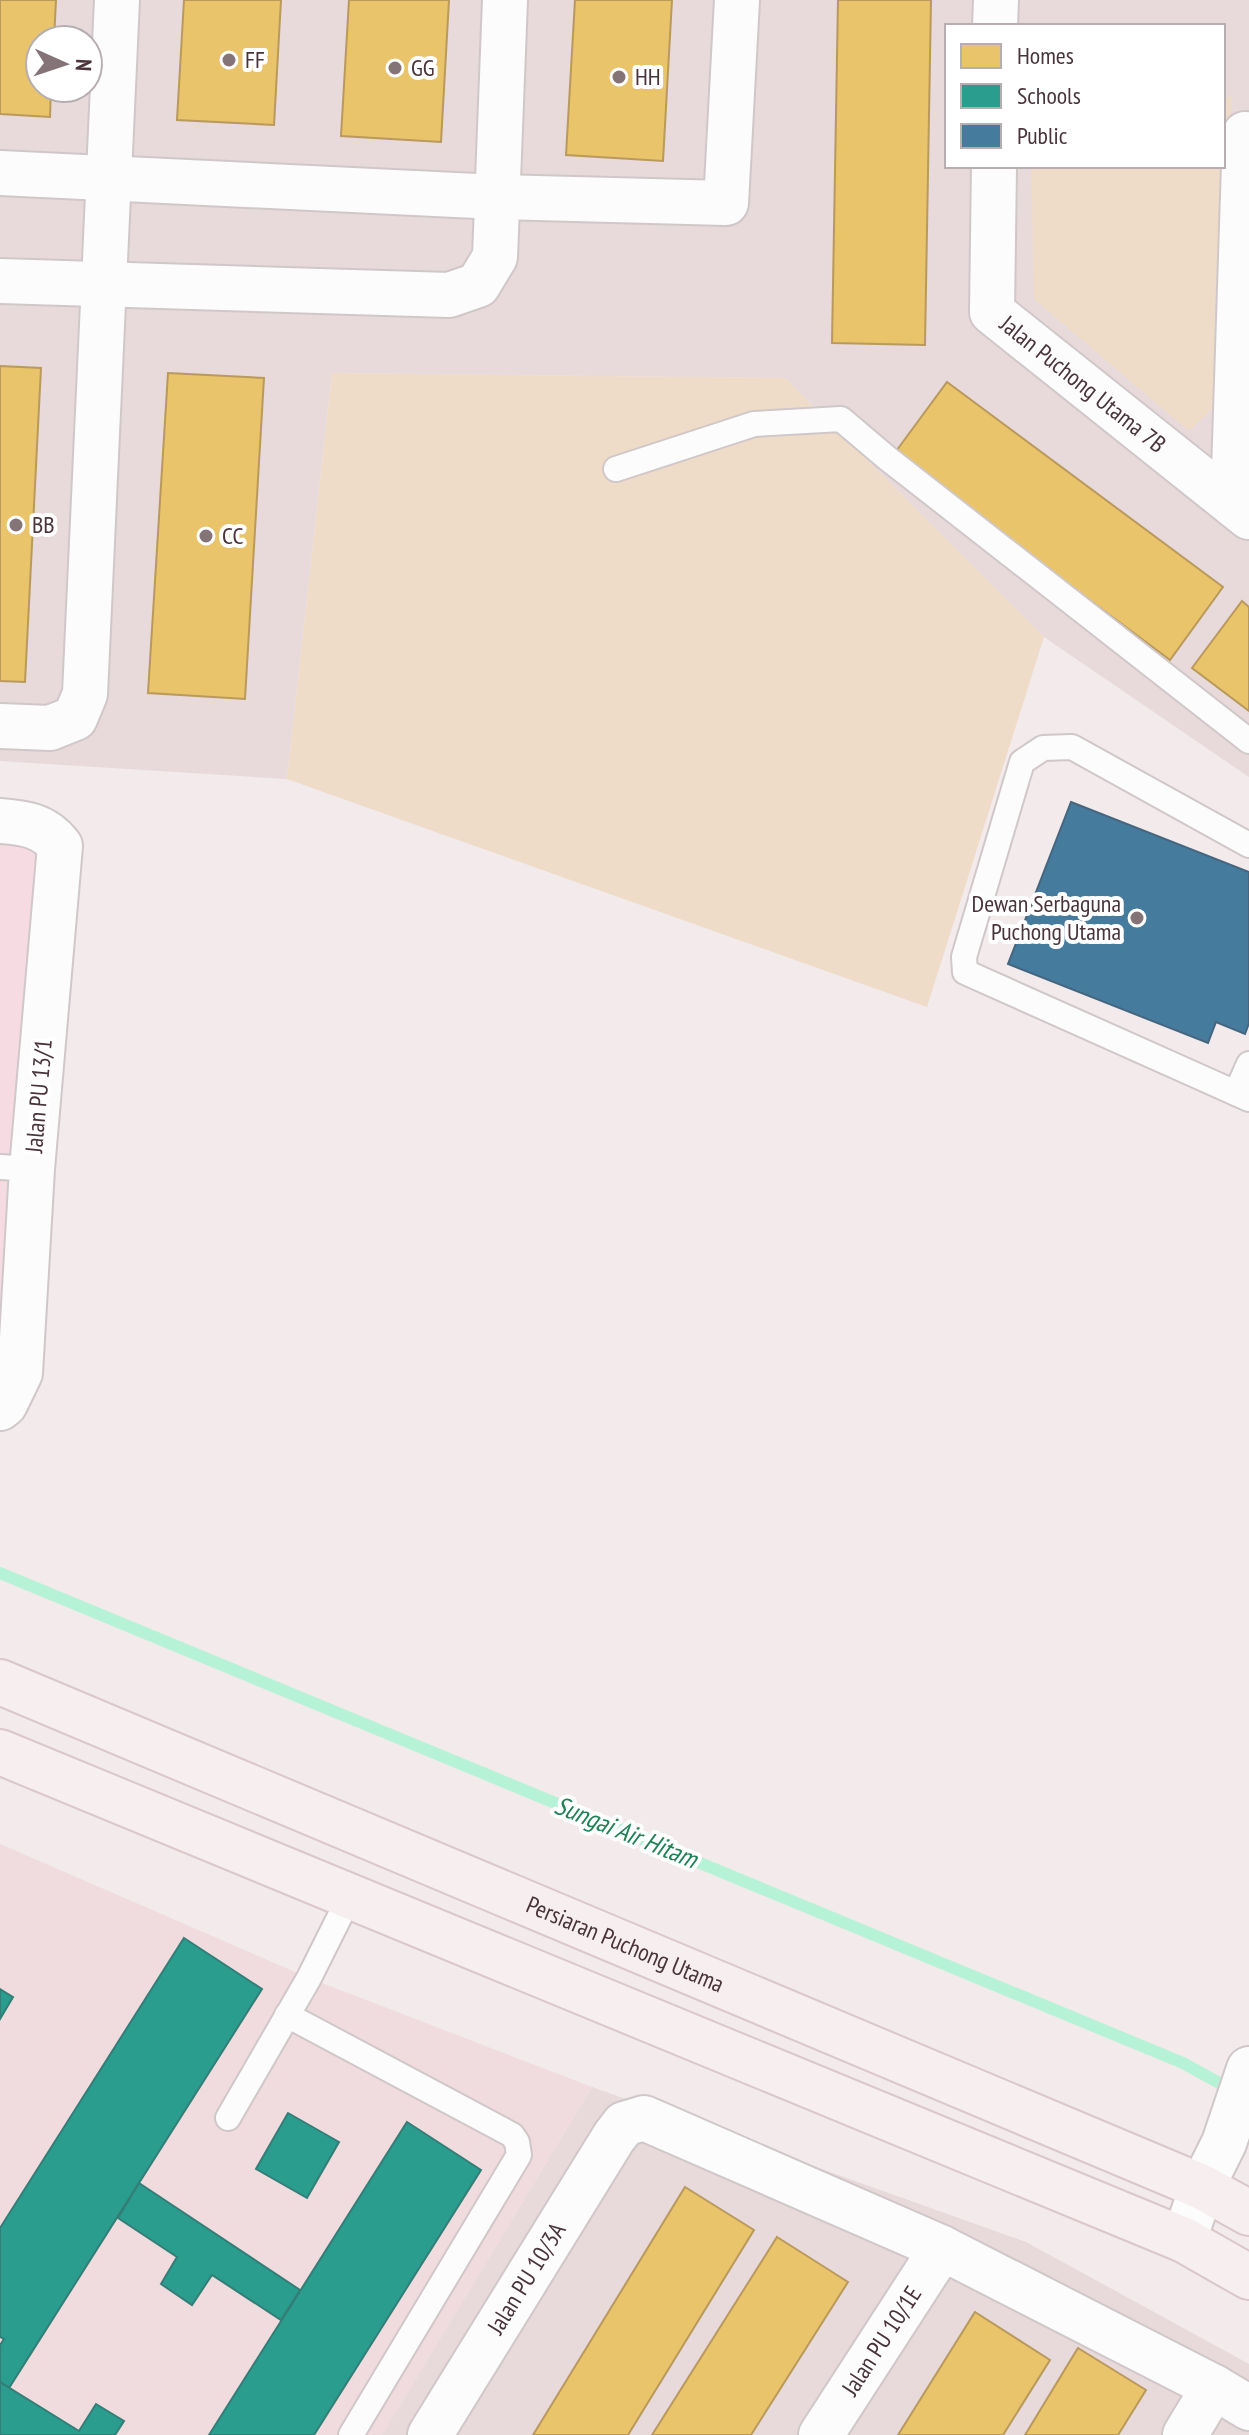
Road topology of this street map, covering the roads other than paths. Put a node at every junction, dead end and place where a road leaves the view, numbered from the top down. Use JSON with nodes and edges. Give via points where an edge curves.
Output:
{"nodes":[{"id":1,"x":117,"y":0,"type":"edge"},
{"id":2,"x":505,"y":0,"type":"edge"},
{"id":3,"x":737,"y":0,"type":"edge"},
{"id":4,"x":996,"y":0,"type":"edge"},
{"id":5,"x":995,"y":24,"type":"edge"},
{"id":6,"x":1245,"y":134,"type":"dead end"},
{"id":7,"x":994,"y":168,"type":"edge"},
{"id":8,"x":0,"y":173,"type":"edge"},
{"id":9,"x":108,"y":179,"type":"junction"},
{"id":10,"x":497,"y":197,"type":"junction"},
{"id":11,"x":0,"y":281,"type":"edge"},
{"id":12,"x":104,"y":283,"type":"junction"},
{"id":13,"x":616,"y":469,"type":"dead end"},
{"id":14,"x":1241,"y":510,"type":"edge"},
{"id":15,"x":0,"y":726,"type":"edge"},
{"id":16,"x":1249,"y":741,"type":"edge"},
{"id":17,"x":0,"y":821,"type":"edge"},
{"id":18,"x":1249,"y":845,"type":"edge"},
{"id":19,"x":1249,"y":1064,"type":"edge"},
{"id":20,"x":1243,"y":1096,"type":"edge"},
{"id":21,"x":16,"y":1168,"type":"edge"},
{"id":22,"x":0,"y":1408,"type":"edge"},
{"id":23,"x":0,"y":1682,"type":"edge"},
{"id":24,"x":0,"y":1752,"type":"edge"},
{"id":25,"x":350,"y":1896,"type":"junction"},
{"id":26,"x":287,"y":2015,"type":"junction"},
{"id":27,"x":1249,"y":2069,"type":"edge"},
{"id":28,"x":228,"y":2118,"type":"dead end"},
{"id":29,"x":1202,"y":2187,"type":"junction"},
{"id":30,"x":1249,"y":2213,"type":"edge"},
{"id":31,"x":1184,"y":2240,"type":"junction"},
{"id":32,"x":942,"y":2248,"type":"junction"},
{"id":33,"x":1249,"y":2277,"type":"edge"},
{"id":34,"x":1232,"y":2397,"type":"edge"},
{"id":35,"x":351,"y":2435,"type":"edge"},
{"id":36,"x":430,"y":2435,"type":"edge"},
{"id":37,"x":821,"y":2435,"type":"edge"},
{"id":38,"x":1185,"y":2435,"type":"edge"}],
"edges":[{"from":1,"to":9,"type":"street"},
{"from":2,"to":10,"type":"street"},
{"from":3,"to":10,"type":"street","via":[[726,203]]},
{"from":4,"to":5,"type":"street"},
{"from":6,"to":14,"type":"street"},
{"from":7,"to":14,"type":"street","name":"Jalan Puchong Utama 7B","via":[[992,312]]},
{"from":8,"to":9,"type":"street"},
{"from":9,"to":10,"type":"street"},
{"from":9,"to":12,"type":"street"},
{"from":10,"to":12,"type":"street","via":[[495,257],[478,285],[449,295]]},
{"from":11,"to":12,"type":"street"},
{"from":12,"to":15,"type":"street","via":[[85,694],[75,718],[50,728]]},
{"from":13,"to":16,"type":"lane","via":[[754,424],[841,419]]},
{"from":17,"to":21,"type":"street","name":"Jalan PU 13/1","via":[[49,832],[60,846]]},
{"from":18,"to":20,"type":"lane","via":[[1072,747],[1043,748],[1022,762],[964,957],[965,972]]},
{"from":19,"to":20,"type":"lane"},
{"from":21,"to":22,"type":"street","name":"Jalan PU 13/1","via":[[20,1373]]},
{"from":23,"to":29,"type":"street","name":"Persiaran Puchong Utama"},
{"from":24,"to":25,"type":"street"},
{"from":25,"to":26,"type":"lane"},
{"from":25,"to":31,"type":"street"},
{"from":26,"to":28,"type":"lane"},
{"from":26,"to":35,"type":"lane","via":[[512,2135],[519,2155]]},
{"from":27,"to":29,"type":"street","via":[[1224,2143]]},
{"from":29,"to":30,"type":"street","name":"Persiaran Puchong Utama"},
{"from":29,"to":31,"type":"street"},
{"from":31,"to":33,"type":"street"},
{"from":32,"to":34,"type":"street"},
{"from":32,"to":36,"type":"street","name":"Jalan PU 10/3A","via":[[644,2118],[624,2124]]},
{"from":32,"to":37,"type":"street","name":"Jalan PU 10/1E"},
{"from":34,"to":38,"type":"street"}]}
